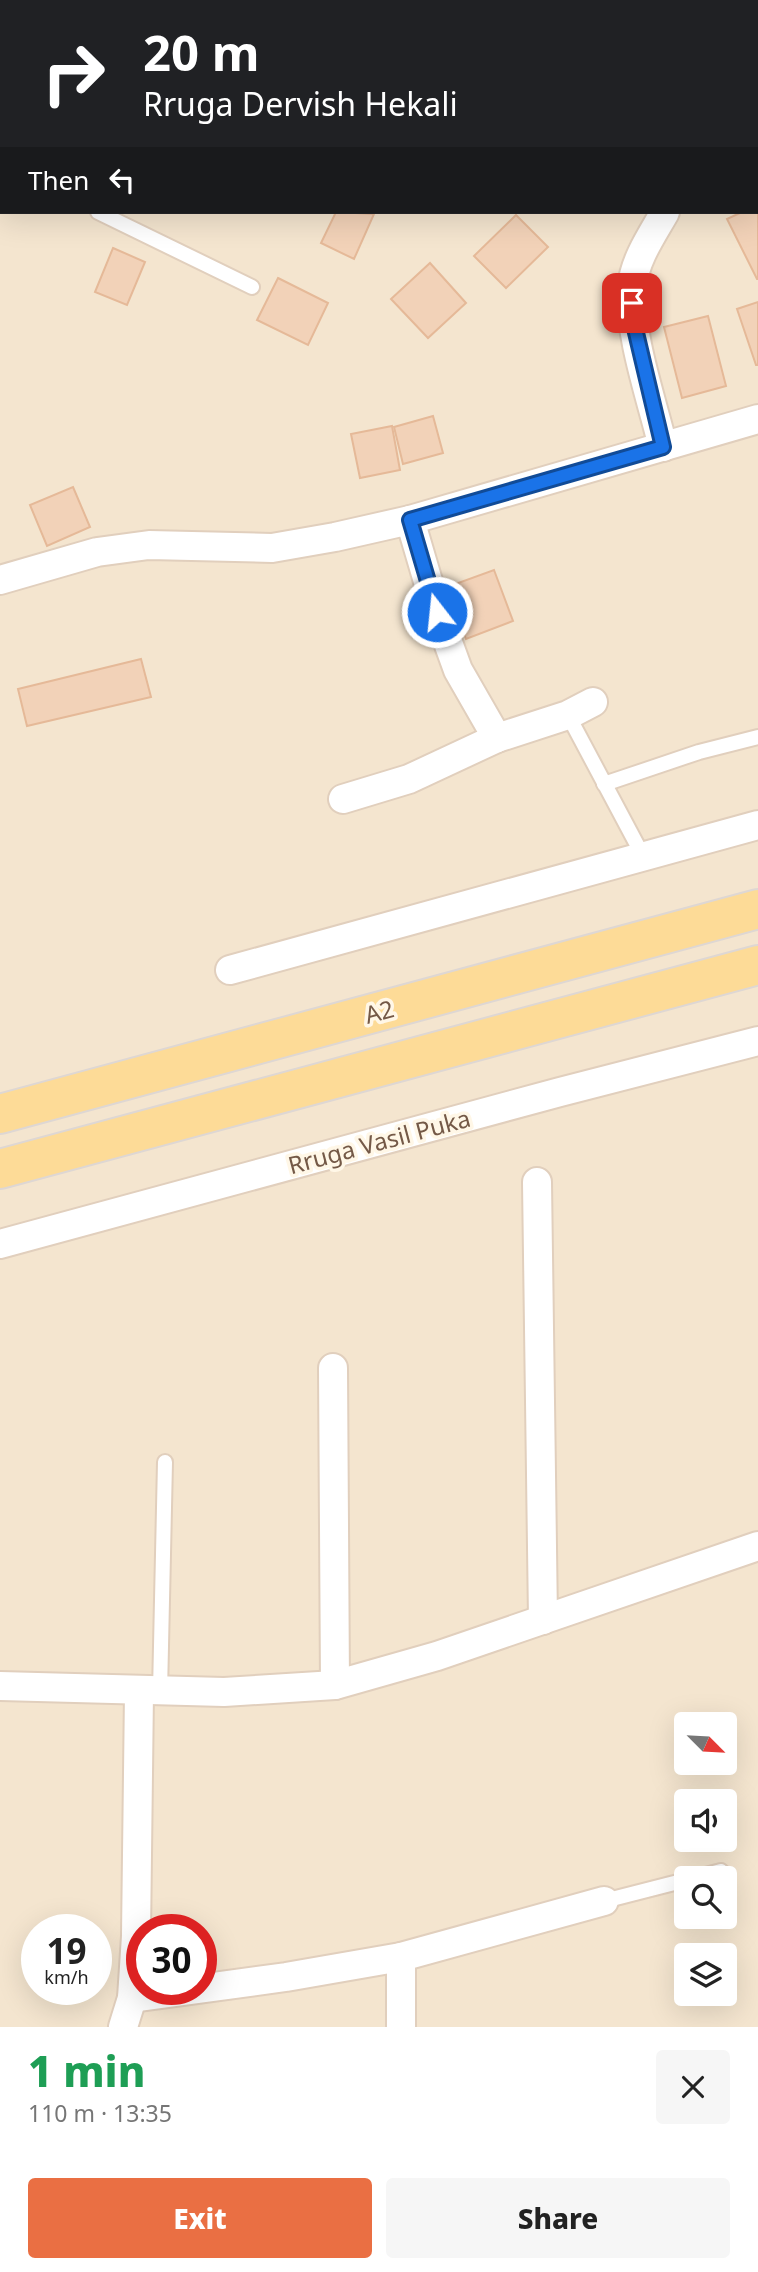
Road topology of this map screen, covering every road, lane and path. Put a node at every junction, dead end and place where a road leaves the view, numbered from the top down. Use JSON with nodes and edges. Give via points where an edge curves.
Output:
{"nodes":[{"id":1,"x":102,"y":214,"type":"edge"},
{"id":2,"x":664,"y":214,"type":"edge"},
{"id":3,"x":253,"y":287,"type":"dead end"},
{"id":4,"x":758,"y":419,"type":"edge"},
{"id":5,"x":663,"y":447,"type":"junction"},
{"id":6,"x":410,"y":520,"type":"junction"},
{"id":7,"x":0,"y":580,"type":"edge"},
{"id":8,"x":593,"y":702,"type":"dead end"},
{"id":9,"x":568,"y":715,"type":"junction"},
{"id":10,"x":758,"y":737,"type":"edge"},
{"id":11,"x":497,"y":738,"type":"junction"},
{"id":12,"x":604,"y":784,"type":"junction"},
{"id":13,"x":343,"y":799,"type":"dead end"},
{"id":14,"x":758,"y":825,"type":"edge"},
{"id":15,"x":643,"y":856,"type":"junction"},
{"id":16,"x":758,"y":909,"type":"edge"},
{"id":17,"x":758,"y":965,"type":"edge"},
{"id":18,"x":230,"y":970,"type":"dead end"},
{"id":19,"x":758,"y":1041,"type":"edge"},
{"id":20,"x":0,"y":1114,"type":"edge"},
{"id":21,"x":0,"y":1169,"type":"edge"},
{"id":22,"x":537,"y":1182,"type":"dead end"},
{"id":23,"x":0,"y":1244,"type":"edge"},
{"id":24,"x":333,"y":1368,"type":"dead end"},
{"id":25,"x":165,"y":1462,"type":"dead end"},
{"id":26,"x":758,"y":1546,"type":"edge"},
{"id":27,"x":543,"y":1620,"type":"junction"},
{"id":28,"x":335,"y":1685,"type":"junction"},
{"id":29,"x":0,"y":1686,"type":"edge"},
{"id":30,"x":150,"y":1692,"type":"junction"},
{"id":31,"x":674,"y":1883,"type":"edge"},
{"id":32,"x":604,"y":1901,"type":"joint"},
{"id":33,"x":137,"y":1914,"type":"edge"},
{"id":34,"x":401,"y":1956,"type":"junction"},
{"id":35,"x":217,"y":1986,"type":"edge"},
{"id":36,"x":130,"y":2005,"type":"edge"},
{"id":37,"x":123,"y":2027,"type":"edge"},
{"id":38,"x":401,"y":2027,"type":"edge"}],
"edges":[{"from":1,"to":3,"type":"lane"},
{"from":2,"to":5,"type":"street","via":[[640,257],[632,285],[633,320]]},
{"from":4,"to":5,"type":"street"},
{"from":5,"to":6,"type":"street"},
{"from":6,"to":7,"type":"street","via":[[272,548],[149,545],[96,552]]},
{"from":6,"to":11,"type":"street","via":[[458,670]]},
{"from":8,"to":9,"type":"street"},
{"from":9,"to":11,"type":"street"},
{"from":9,"to":12,"type":"lane"},
{"from":10,"to":12,"type":"lane"},
{"from":11,"to":13,"type":"street","via":[[409,779]]},
{"from":12,"to":15,"type":"lane"},
{"from":14,"to":15,"type":"street"},
{"from":15,"to":18,"type":"street"},
{"from":16,"to":20,"type":"main road","name":"A2"},
{"from":17,"to":21,"type":"main road"},
{"from":19,"to":23,"type":"street","name":"Rruga Vasil Puka"},
{"from":22,"to":27,"type":"street"},
{"from":24,"to":28,"type":"street"},
{"from":25,"to":30,"type":"lane"},
{"from":26,"to":27,"type":"street"},
{"from":27,"to":28,"type":"street"},
{"from":28,"to":30,"type":"street"},
{"from":29,"to":30,"type":"street"},
{"from":30,"to":33,"type":"street"},
{"from":31,"to":32,"type":"lane"},
{"from":32,"to":34,"type":"street"},
{"from":34,"to":35,"type":"street"},
{"from":34,"to":38,"type":"street"},
{"from":36,"to":37,"type":"street"}]}
